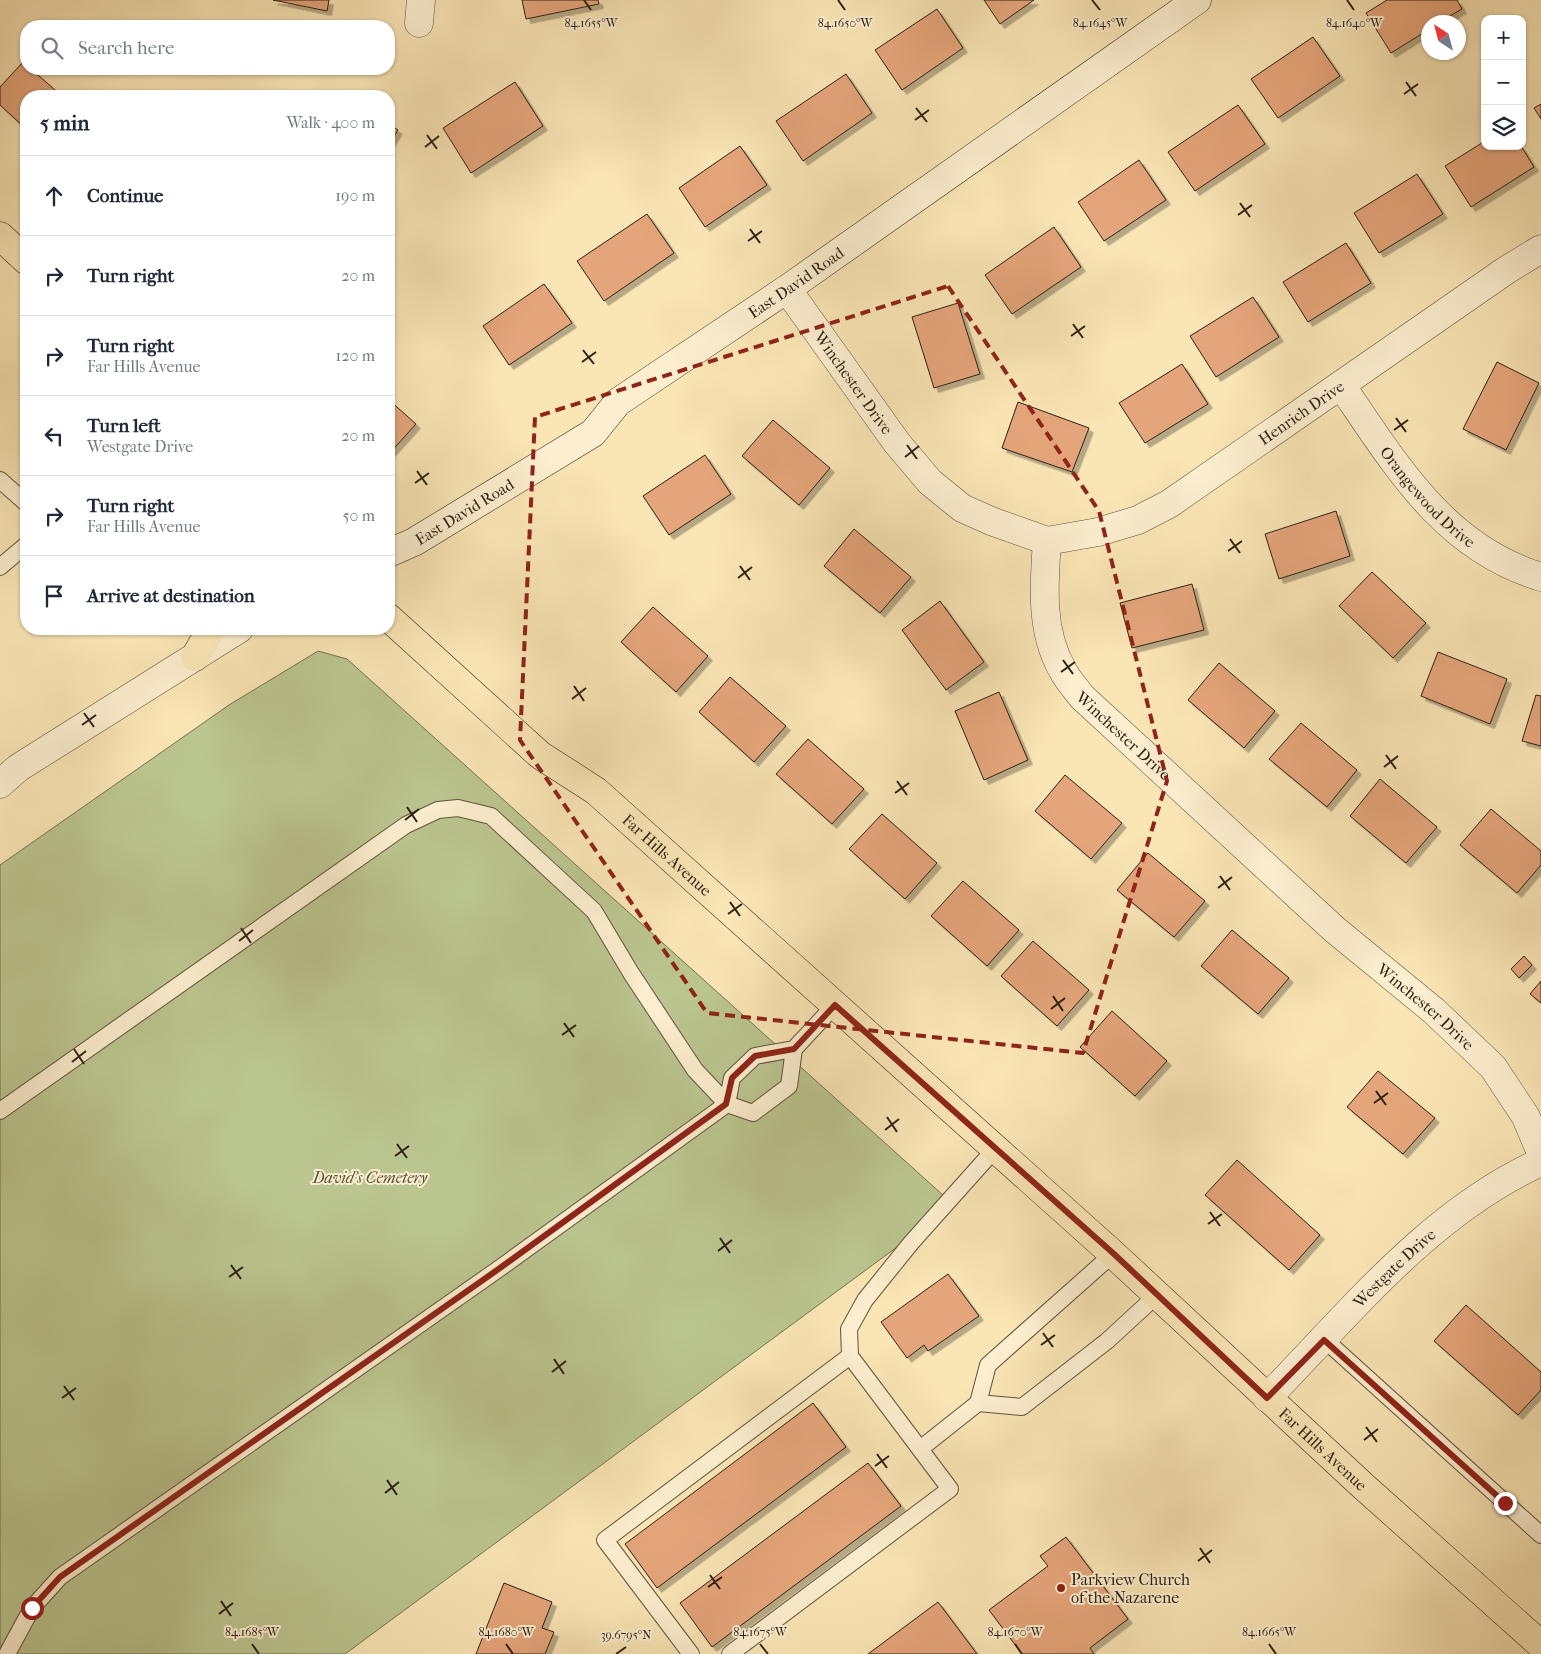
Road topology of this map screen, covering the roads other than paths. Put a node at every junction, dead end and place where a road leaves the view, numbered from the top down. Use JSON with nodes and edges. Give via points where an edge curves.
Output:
{"nodes":[{"id":1,"x":1198,"y":0,"type":"edge"},
{"id":2,"x":0,"y":236,"type":"edge"},
{"id":3,"x":1541,"y":249,"type":"edge"},
{"id":4,"x":20,"y":254,"type":"edge"},
{"id":5,"x":787,"y":289,"type":"junction"},
{"id":6,"x":1341,"y":385,"type":"junction"},
{"id":7,"x":0,"y":480,"type":"edge"},
{"id":8,"x":20,"y":498,"type":"edge"},
{"id":9,"x":1047,"y":541,"type":"junction"},
{"id":10,"x":20,"y":550,"type":"edge"},
{"id":11,"x":395,"y":550,"type":"edge"},
{"id":12,"x":0,"y":567,"type":"edge"},
{"id":13,"x":1541,"y":577,"type":"edge"},
{"id":14,"x":395,"y":623,"type":"edge"},
{"id":15,"x":208,"y":635,"type":"edge"},
{"id":16,"x":230,"y":635,"type":"edge"},
{"id":17,"x":195,"y":657,"type":"junction"},
{"id":18,"x":0,"y":784,"type":"edge"},
{"id":19,"x":835,"y":1005,"type":"junction"},
{"id":20,"x":794,"y":1049,"type":"junction"},
{"id":21,"x":726,"y":1104,"type":"junction"},
{"id":22,"x":0,"y":1111,"type":"edge"},
{"id":23,"x":995,"y":1149,"type":"junction"},
{"id":24,"x":1541,"y":1153,"type":"edge"},
{"id":25,"x":1541,"y":1162,"type":"edge"},
{"id":26,"x":1114,"y":1254,"type":"junction"},
{"id":27,"x":1157,"y":1295,"type":"junction"},
{"id":28,"x":1324,"y":1340,"type":"junction"},
{"id":29,"x":850,"y":1356,"type":"junction"},
{"id":30,"x":1267,"y":1398,"type":"junction"},
{"id":31,"x":978,"y":1403,"type":"junction"},
{"id":32,"x":920,"y":1449,"type":"junction"},
{"id":33,"x":1541,"y":1535,"type":"edge"},
{"id":34,"x":1541,"y":1645,"type":"edge"},
{"id":35,"x":7,"y":1654,"type":"edge"},
{"id":36,"x":691,"y":1654,"type":"edge"},
{"id":37,"x":730,"y":1654,"type":"edge"}],
"edges":[{"from":1,"to":5,"type":"street","name":"East David Road"},
{"from":2,"to":4,"type":"main road"},
{"from":3,"to":6,"type":"street","name":"Henrich Drive"},
{"from":5,"to":9,"type":"street","name":"Winchester Drive","via":[[897,444],[930,482],[962,508]]},
{"from":5,"to":11,"type":"street","name":"East David Road","via":[[618,402],[592,433],[414,542]]},
{"from":6,"to":9,"type":"street","name":"Henrich Drive","via":[[1169,504],[1138,520],[1098,532]]},
{"from":6,"to":13,"type":"street","name":"Orangewood Drive","via":[[1408,483],[1441,519],[1482,550],[1524,572]]},
{"from":7,"to":8,"type":"lane"},
{"from":9,"to":24,"type":"street","name":"Winchester Drive","via":[[1044,586],[1048,635],[1062,669],[1082,697],[1334,929],[1434,1011],[1493,1067],[1526,1117]]},
{"from":10,"to":12,"type":"lane"},
{"from":14,"to":19,"type":"main road","name":"Far Hills Avenue","via":[[540,756],[596,791]]},
{"from":15,"to":17,"type":"main road"},
{"from":16,"to":17,"type":"street"},
{"from":17,"to":18,"type":"street","via":[[18,768]]},
{"from":19,"to":20,"type":"lane"},
{"from":19,"to":23,"type":"main road","name":"Far Hills Avenue"},
{"from":20,"to":21,"type":"lane","via":[[755,1056],[732,1078]]},
{"from":20,"to":21,"type":"lane","via":[[789,1086],[753,1113]]},
{"from":21,"to":22,"type":"lane","via":[[695,1070],[594,911],[491,816],[458,808],[438,810],[406,825]]},
{"from":21,"to":35,"type":"lane","via":[[500,1268],[60,1577],[32,1608]]},
{"from":23,"to":26,"type":"main road","name":"Far Hills Avenue"},
{"from":23,"to":29,"type":"lane","via":[[865,1300],[849,1329]]},
{"from":25,"to":28,"type":"street","name":"Westgate Drive","via":[[1483,1195],[1440,1226],[1398,1263]]},
{"from":26,"to":27,"type":"main road","name":"Far Hills Avenue"},
{"from":26,"to":31,"type":"lane","via":[[988,1366]]},
{"from":27,"to":30,"type":"main road","name":"Far Hills Avenue"},
{"from":27,"to":31,"type":"lane","via":[[1107,1341],[1022,1407]]},
{"from":28,"to":30,"type":"street","name":"Westgate Drive"},
{"from":28,"to":33,"type":"lane"},
{"from":29,"to":32,"type":"lane"},
{"from":29,"to":36,"type":"lane","via":[[605,1540]]},
{"from":30,"to":34,"type":"main road","name":"Far Hills Avenue"},
{"from":31,"to":32,"type":"lane"},
{"from":32,"to":37,"type":"lane","via":[[950,1489]]}]}
